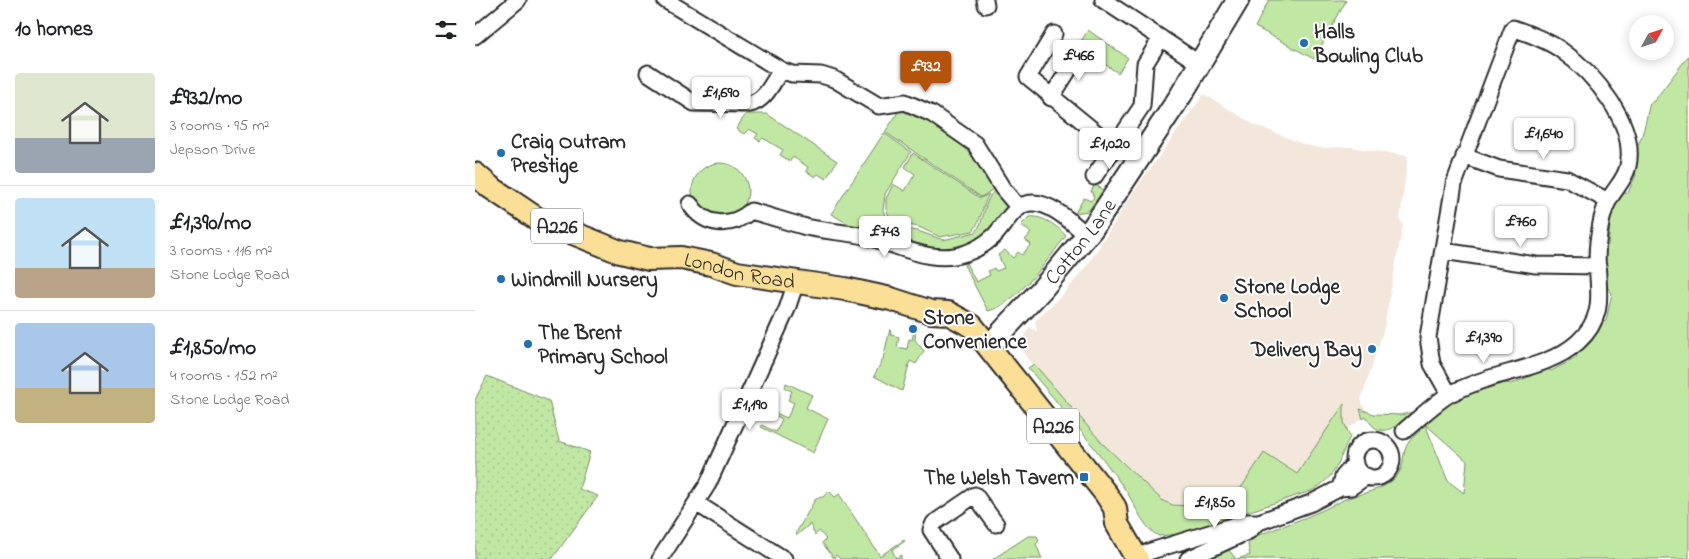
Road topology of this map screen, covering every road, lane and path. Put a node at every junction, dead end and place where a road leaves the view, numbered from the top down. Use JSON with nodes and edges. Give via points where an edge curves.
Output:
{"nodes":[{"id":1,"x":518,"y":0,"type":"edge"},
{"id":2,"x":665,"y":0,"type":"edge"},
{"id":3,"x":1103,"y":0,"type":"edge"},
{"id":4,"x":1238,"y":0,"type":"edge"},
{"id":5,"x":1054,"y":34,"type":"dead end"},
{"id":6,"x":475,"y":36,"type":"edge"},
{"id":7,"x":1161,"y":38,"type":"junction"},
{"id":8,"x":1081,"y":50,"type":"dead end"},
{"id":9,"x":1200,"y":64,"type":"junction"},
{"id":10,"x":781,"y":70,"type":"junction"},
{"id":11,"x":648,"y":73,"type":"dead end"},
{"id":12,"x":1051,"y":98,"type":"junction"},
{"id":13,"x":1115,"y":148,"type":"junction"},
{"id":14,"x":1464,"y":156,"type":"junction"},
{"id":15,"x":475,"y":174,"type":"edge"},
{"id":16,"x":1094,"y":177,"type":"dead end"},
{"id":17,"x":1608,"y":201,"type":"junction"},
{"id":18,"x":691,"y":204,"type":"dead end"},
{"id":19,"x":1019,"y":208,"type":"junction"},
{"id":20,"x":1087,"y":235,"type":"junction"},
{"id":21,"x":1443,"y":250,"type":"junction"},
{"id":22,"x":1598,"y":266,"type":"junction"},
{"id":23,"x":796,"y":282,"type":"junction"},
{"id":24,"x":989,"y":346,"type":"junction"},
{"id":25,"x":1449,"y":394,"type":"junction"},
{"id":26,"x":1404,"y":431,"type":"dead end"},
{"id":27,"x":1355,"y":462,"type":"junction"},
{"id":28,"x":1367,"y":476,"type":"junction"},
{"id":29,"x":1340,"y":488,"type":"junction"},
{"id":30,"x":696,"y":503,"type":"junction"},
{"id":31,"x":1259,"y":522,"type":"junction"},
{"id":32,"x":996,"y":524,"type":"dead end"},
{"id":33,"x":1144,"y":557,"type":"edge"},
{"id":34,"x":660,"y":559,"type":"edge"},
{"id":35,"x":784,"y":559,"type":"edge"},
{"id":36,"x":950,"y":559,"type":"edge"},
{"id":37,"x":1188,"y":559,"type":"edge"}],
"edges":[{"from":1,"to":6,"type":"street"},
{"from":2,"to":10,"type":"street"},
{"from":3,"to":7,"type":"street"},
{"from":4,"to":9,"type":"main road","name":"Cotton Lane"},
{"from":5,"to":12,"type":"street","via":[[1028,77]]},
{"from":7,"to":9,"type":"street"},
{"from":7,"to":13,"type":"street","via":[[1145,66],[1143,104]]},
{"from":8,"to":12,"type":"street"},
{"from":9,"to":20,"type":"main road","name":"Cotton Lane"},
{"from":10,"to":11,"type":"street","via":[[765,95],[750,104],[694,103]]},
{"from":10,"to":19,"type":"street","via":[[834,79],[879,106],[905,102],[926,110],[975,144]]},
{"from":12,"to":13,"type":"street"},
{"from":13,"to":16,"type":"street"},
{"from":14,"to":17,"type":"street","via":[[1499,169],[1567,179]]},
{"from":14,"to":17,"type":"street","via":[[1509,26],[1555,46],[1570,57],[1621,116],[1629,142],[1629,164],[1624,179]]},
{"from":14,"to":21,"type":"street","via":[[1454,184]]},
{"from":15,"to":23,"type":"main road","name":"London Road","number":"A226","via":[[537,218],[619,252],[649,259],[681,258],[737,273]]},
{"from":17,"to":22,"type":"street","via":[[1599,237]]},
{"from":18,"to":19,"type":"street","via":[[703,218],[717,223],[734,221],[751,210],[807,227],[859,235],[912,252],[942,257],[966,253],[985,244]]},
{"from":19,"to":20,"type":"street","via":[[1030,203],[1041,204]]},
{"from":20,"to":24,"type":"main road","name":"Cotton Lane"},
{"from":21,"to":22,"type":"street","via":[[1536,265]]},
{"from":21,"to":25,"type":"street","via":[[1428,346],[1434,369]]},
{"from":22,"to":25,"type":"street","via":[[1600,300],[1597,313],[1575,344],[1557,356]]},
{"from":23,"to":24,"type":"main road","name":"London Road","number":"A226","via":[[891,299],[931,312],[940,326],[964,339]]},
{"from":23,"to":30,"type":"street","via":[[731,437]]},
{"from":24,"to":33,"type":"main road","number":"A226","via":[[1092,474],[1115,508],[1117,524]]},
{"from":25,"to":26,"type":"street"},
{"from":27,"to":28,"type":"street","via":[[1361,473]]},
{"from":27,"to":28,"type":"street","via":[[1358,448],[1366,442],[1377,440],[1386,445],[1391,458],[1389,468],[1377,477]]},
{"from":27,"to":29,"type":"street","via":[[1343,477]]},
{"from":28,"to":29,"type":"street","via":[[1351,487]]},
{"from":29,"to":31,"type":"street","via":[[1311,504]]},
{"from":30,"to":34,"type":"street"},
{"from":30,"to":35,"type":"street"},
{"from":31,"to":33,"type":"street","via":[[1245,522]]},
{"from":31,"to":37,"type":"street","via":[[1249,531]]},
{"from":32,"to":36,"type":"street","via":[[975,495],[934,523],[931,530]]}]}
